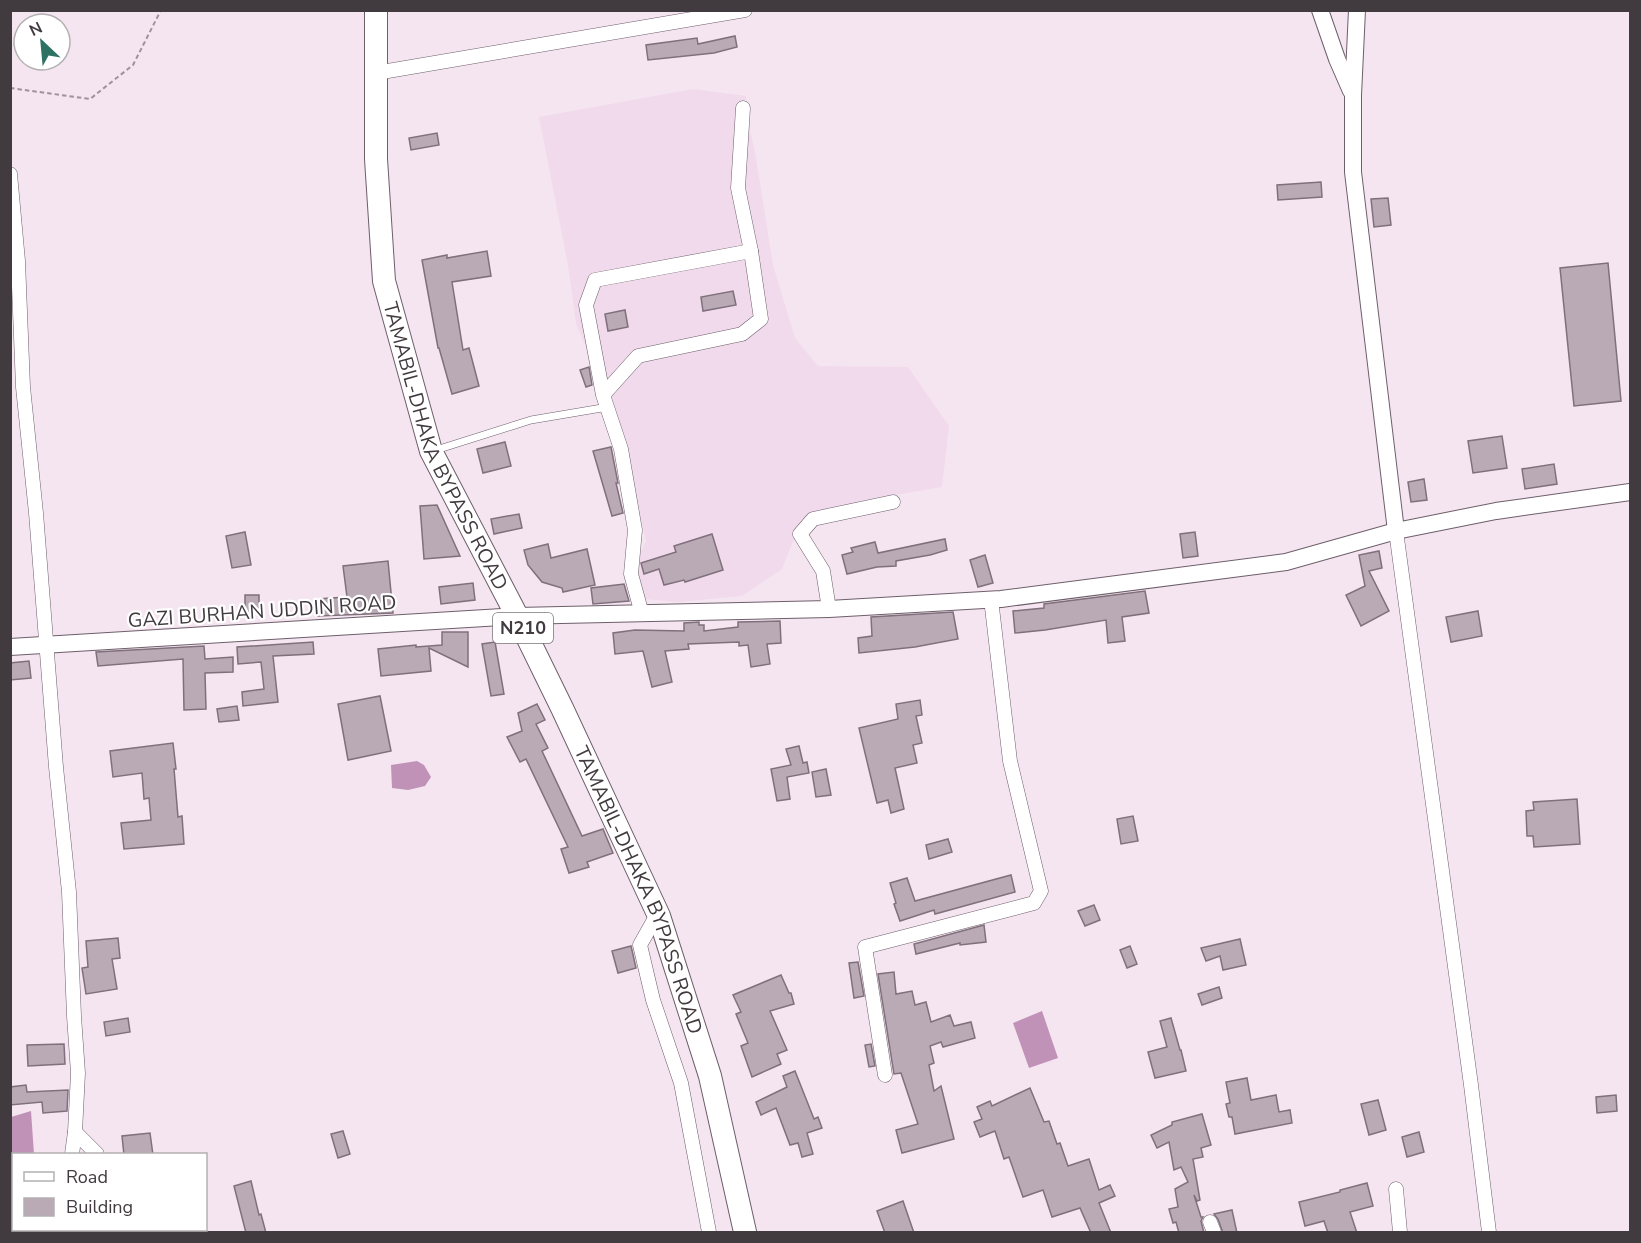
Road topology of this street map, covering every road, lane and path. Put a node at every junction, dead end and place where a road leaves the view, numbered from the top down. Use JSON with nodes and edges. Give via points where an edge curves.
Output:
{"nodes":[{"id":1,"x":161,"y":10,"type":"edge"},
{"id":2,"x":376,"y":10,"type":"edge"},
{"id":3,"x":745,"y":10,"type":"edge"},
{"id":4,"x":1320,"y":10,"type":"edge"},
{"id":5,"x":1357,"y":10,"type":"edge"},
{"id":6,"x":376,"y":73,"type":"junction"},
{"id":7,"x":10,"y":88,"type":"edge"},
{"id":8,"x":1353,"y":95,"type":"junction"},
{"id":9,"x":743,"y":108,"type":"dead end"},
{"id":10,"x":10,"y":174,"type":"edge"},
{"id":11,"x":751,"y":251,"type":"junction"},
{"id":12,"x":603,"y":401,"type":"junction"},
{"id":13,"x":430,"y":452,"type":"junction"},
{"id":14,"x":1630,"y":492,"type":"edge"},
{"id":15,"x":893,"y":502,"type":"dead end"},
{"id":16,"x":1396,"y":531,"type":"junction"},
{"id":17,"x":991,"y":600,"type":"junction"},
{"id":18,"x":829,"y":609,"type":"junction"},
{"id":19,"x":642,"y":614,"type":"junction"},
{"id":20,"x":517,"y":616,"type":"junction"},
{"id":21,"x":46,"y":645,"type":"junction"},
{"id":22,"x":10,"y":647,"type":"edge"},
{"id":23,"x":658,"y":913,"type":"junction"},
{"id":24,"x":885,"y":1075,"type":"dead end"},
{"id":25,"x":75,"y":1132,"type":"junction"},
{"id":26,"x":72,"y":1153,"type":"edge"},
{"id":27,"x":95,"y":1153,"type":"edge"},
{"id":28,"x":1396,"y":1189,"type":"dead end"},
{"id":29,"x":709,"y":1233,"type":"edge"},
{"id":30,"x":745,"y":1233,"type":"edge"},
{"id":31,"x":1400,"y":1233,"type":"edge"},
{"id":32,"x":1489,"y":1233,"type":"edge"}],
"edges":[{"from":1,"to":7,"type":"path","via":[[133,65],[90,99]]},
{"from":2,"to":6,"type":"highway","name":"TAMABIL-DHAKA BYPASS ROAD","number":"N210"},
{"from":3,"to":6,"type":"street"},
{"from":4,"to":8,"type":"street"},
{"from":5,"to":8,"type":"street"},
{"from":6,"to":13,"type":"highway","name":"TAMABIL-DHAKA BYPASS ROAD","number":"N210","via":[[376,159],[384,281]]},
{"from":8,"to":16,"type":"street","via":[[1353,172]]},
{"from":9,"to":11,"type":"street","via":[[738,188]]},
{"from":10,"to":21,"type":"street","via":[[23,387]]},
{"from":11,"to":12,"type":"street","via":[[761,319],[742,334],[638,356]]},
{"from":11,"to":12,"type":"street","via":[[595,280],[586,305]]},
{"from":12,"to":13,"type":"lane"},
{"from":12,"to":19,"type":"street","via":[[621,449],[635,530],[631,574]]},
{"from":13,"to":20,"type":"highway","name":"TAMABIL-DHAKA BYPASS ROAD","number":"N210"},
{"from":14,"to":16,"type":"street","name":"GAZI BURHAN UDDIN ROAD","via":[[1496,511]]},
{"from":15,"to":18,"type":"street","via":[[813,519],[800,534],[823,571]]},
{"from":16,"to":17,"type":"street","name":"GAZI BURHAN UDDIN ROAD","via":[[1286,562]]},
{"from":16,"to":32,"type":"street"},
{"from":17,"to":18,"type":"street","name":"GAZI BURHAN UDDIN ROAD"},
{"from":17,"to":24,"type":"street","via":[[1010,761],[1041,891],[1034,903],[864,947]]},
{"from":18,"to":19,"type":"street","name":"GAZI BURHAN UDDIN ROAD"},
{"from":19,"to":20,"type":"street","name":"GAZI BURHAN UDDIN ROAD"},
{"from":20,"to":21,"type":"street","name":"GAZI BURHAN UDDIN ROAD"},
{"from":20,"to":23,"type":"highway","name":"TAMABIL-DHAKA BYPASS ROAD","number":"N210"},
{"from":21,"to":22,"type":"street","name":"GAZI BURHAN UDDIN ROAD"},
{"from":21,"to":25,"type":"street","via":[[69,892],[78,1073]]},
{"from":23,"to":29,"type":"street","via":[[640,945],[653,1000],[681,1083]]},
{"from":23,"to":30,"type":"highway","name":"TAMABIL-DHAKA BYPASS ROAD","number":"N210","via":[[710,1076]]},
{"from":25,"to":26,"type":"street"},
{"from":25,"to":27,"type":"street"},
{"from":28,"to":31,"type":"street"}]}
